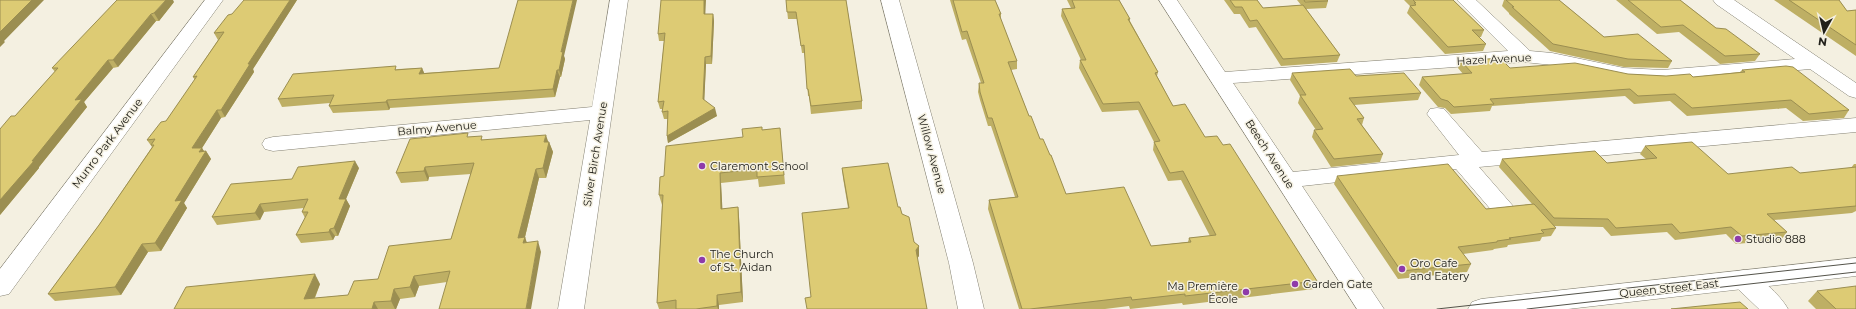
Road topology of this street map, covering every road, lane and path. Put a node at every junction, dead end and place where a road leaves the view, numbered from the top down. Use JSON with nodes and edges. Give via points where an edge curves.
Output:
{"nodes":[{"id":1,"x":214,"y":0,"type":"edge"},
{"id":2,"x":619,"y":0,"type":"edge"},
{"id":3,"x":890,"y":0,"type":"edge"},
{"id":4,"x":1168,"y":0,"type":"edge"},
{"id":5,"x":1466,"y":0,"type":"edge"},
{"id":6,"x":1722,"y":0,"type":"edge"},
{"id":7,"x":1524,"y":56,"type":"junction"},
{"id":8,"x":1813,"y":63,"type":"junction"},
{"id":9,"x":1221,"y":78,"type":"junction"},
{"id":10,"x":1856,"y":92,"type":"edge"},
{"id":11,"x":601,"y":113,"type":"junction"},
{"id":12,"x":1437,"y":114,"type":"dead end"},
{"id":13,"x":1856,"y":125,"type":"edge"},
{"id":14,"x":273,"y":144,"type":"dead end"},
{"id":15,"x":1469,"y":161,"type":"junction"},
{"id":16,"x":1287,"y":180,"type":"junction"},
{"id":17,"x":1501,"y":206,"type":"edge"},
{"id":18,"x":1856,"y":267,"type":"edge"},
{"id":19,"x":1744,"y":279,"type":"junction"},
{"id":20,"x":0,"y":287,"type":"edge"},
{"id":21,"x":572,"y":309,"type":"edge"},
{"id":22,"x":971,"y":309,"type":"edge"},
{"id":23,"x":1371,"y":309,"type":"edge"},
{"id":24,"x":1481,"y":309,"type":"edge"},
{"id":25,"x":1775,"y":309,"type":"edge"}],
"edges":[{"from":1,"to":20,"type":"street","name":"Munro Park Avenue"},
{"from":2,"to":11,"type":"street","name":"Silver Birch Avenue"},
{"from":3,"to":22,"type":"street","name":"Willow Avenue"},
{"from":4,"to":9,"type":"street","name":"Beech Avenue"},
{"from":5,"to":7,"type":"street"},
{"from":6,"to":8,"type":"street"},
{"from":7,"to":8,"type":"street","name":"Hazel Avenue","via":[[1624,74],[1662,76]]},
{"from":7,"to":9,"type":"street","name":"Hazel Avenue"},
{"from":8,"to":10,"type":"street"},
{"from":9,"to":16,"type":"street","name":"Beech Avenue"},
{"from":11,"to":14,"type":"street","name":"Balmy Avenue"},
{"from":11,"to":21,"type":"street","name":"Silver Birch Avenue"},
{"from":12,"to":15,"type":"street"},
{"from":13,"to":15,"type":"street"},
{"from":15,"to":16,"type":"street"},
{"from":15,"to":17,"type":"street"},
{"from":16,"to":23,"type":"street","name":"Beech Avenue"},
{"from":18,"to":19,"type":"street","name":"Queen Street East"},
{"from":19,"to":24,"type":"street","name":"Queen Street East"},
{"from":19,"to":25,"type":"street"}]}
